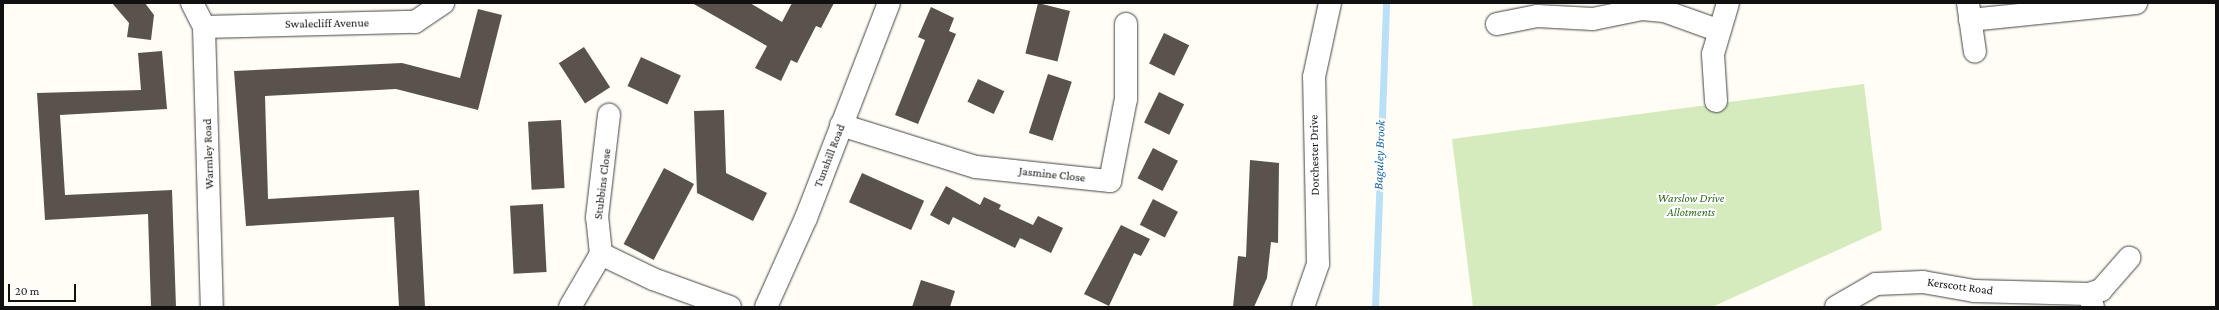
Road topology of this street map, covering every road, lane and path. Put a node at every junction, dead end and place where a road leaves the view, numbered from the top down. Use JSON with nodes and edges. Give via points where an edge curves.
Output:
{"nodes":[{"id":1,"x":192,"y":3,"type":"edge"},
{"id":2,"x":443,"y":3,"type":"edge"},
{"id":3,"x":888,"y":3,"type":"edge"},
{"id":4,"x":1330,"y":3,"type":"edge"},
{"id":5,"x":1728,"y":3,"type":"edge"},
{"id":6,"x":2136,"y":3,"type":"edge"},
{"id":7,"x":1969,"y":12,"type":"edge"},
{"id":8,"x":1126,"y":24,"type":"dead end"},
{"id":9,"x":1497,"y":24,"type":"dead end"},
{"id":10,"x":204,"y":27,"type":"junction"},
{"id":11,"x":1717,"y":30,"type":"junction"},
{"id":12,"x":1974,"y":52,"type":"dead end"},
{"id":13,"x":1716,"y":101,"type":"dead end"},
{"id":14,"x":609,"y":115,"type":"dead end"},
{"id":15,"x":841,"y":125,"type":"junction"},
{"id":16,"x":601,"y":254,"type":"junction"},
{"id":17,"x":2129,"y":258,"type":"dead end"},
{"id":18,"x":2091,"y":301,"type":"edge"},
{"id":19,"x":212,"y":307,"type":"edge"},
{"id":20,"x":570,"y":307,"type":"edge"},
{"id":21,"x":730,"y":307,"type":"edge"},
{"id":22,"x":766,"y":307,"type":"edge"},
{"id":23,"x":1303,"y":307,"type":"edge"},
{"id":24,"x":1836,"y":307,"type":"edge"}],
"edges":[{"from":1,"to":10,"type":"street","name":"Warmley Road"},
{"from":2,"to":10,"type":"street","name":"Swalecliff Avenue","via":[[415,22]]},
{"from":3,"to":15,"type":"street","name":"Tunshill Road"},
{"from":4,"to":23,"type":"street","name":"Dorchester Drive","via":[[1314,77],[1318,264]]},
{"from":5,"to":11,"type":"street"},
{"from":6,"to":7,"type":"street"},
{"from":7,"to":12,"type":"street"},
{"from":8,"to":15,"type":"street","name":"Jasmine Close","via":[[1126,99],[1110,181],[976,167]]},
{"from":9,"to":11,"type":"street","via":[[1537,16],[1593,19],[1642,8],[1672,13]]},
{"from":10,"to":19,"type":"street","name":"Warmley Road"},
{"from":11,"to":13,"type":"street","via":[[1713,54]]},
{"from":14,"to":16,"type":"street","name":"Stubbins Close","via":[[597,217]]},
{"from":15,"to":22,"type":"street","name":"Tunshill Road","via":[[806,218]]},
{"from":16,"to":20,"type":"street"},
{"from":16,"to":21,"type":"street","via":[[654,279]]},
{"from":17,"to":18,"type":"street","name":"Kerscott Road"},
{"from":18,"to":24,"type":"street","name":"Kerscott Road","via":[[1974,291],[1923,282],[1876,284]]}]}
